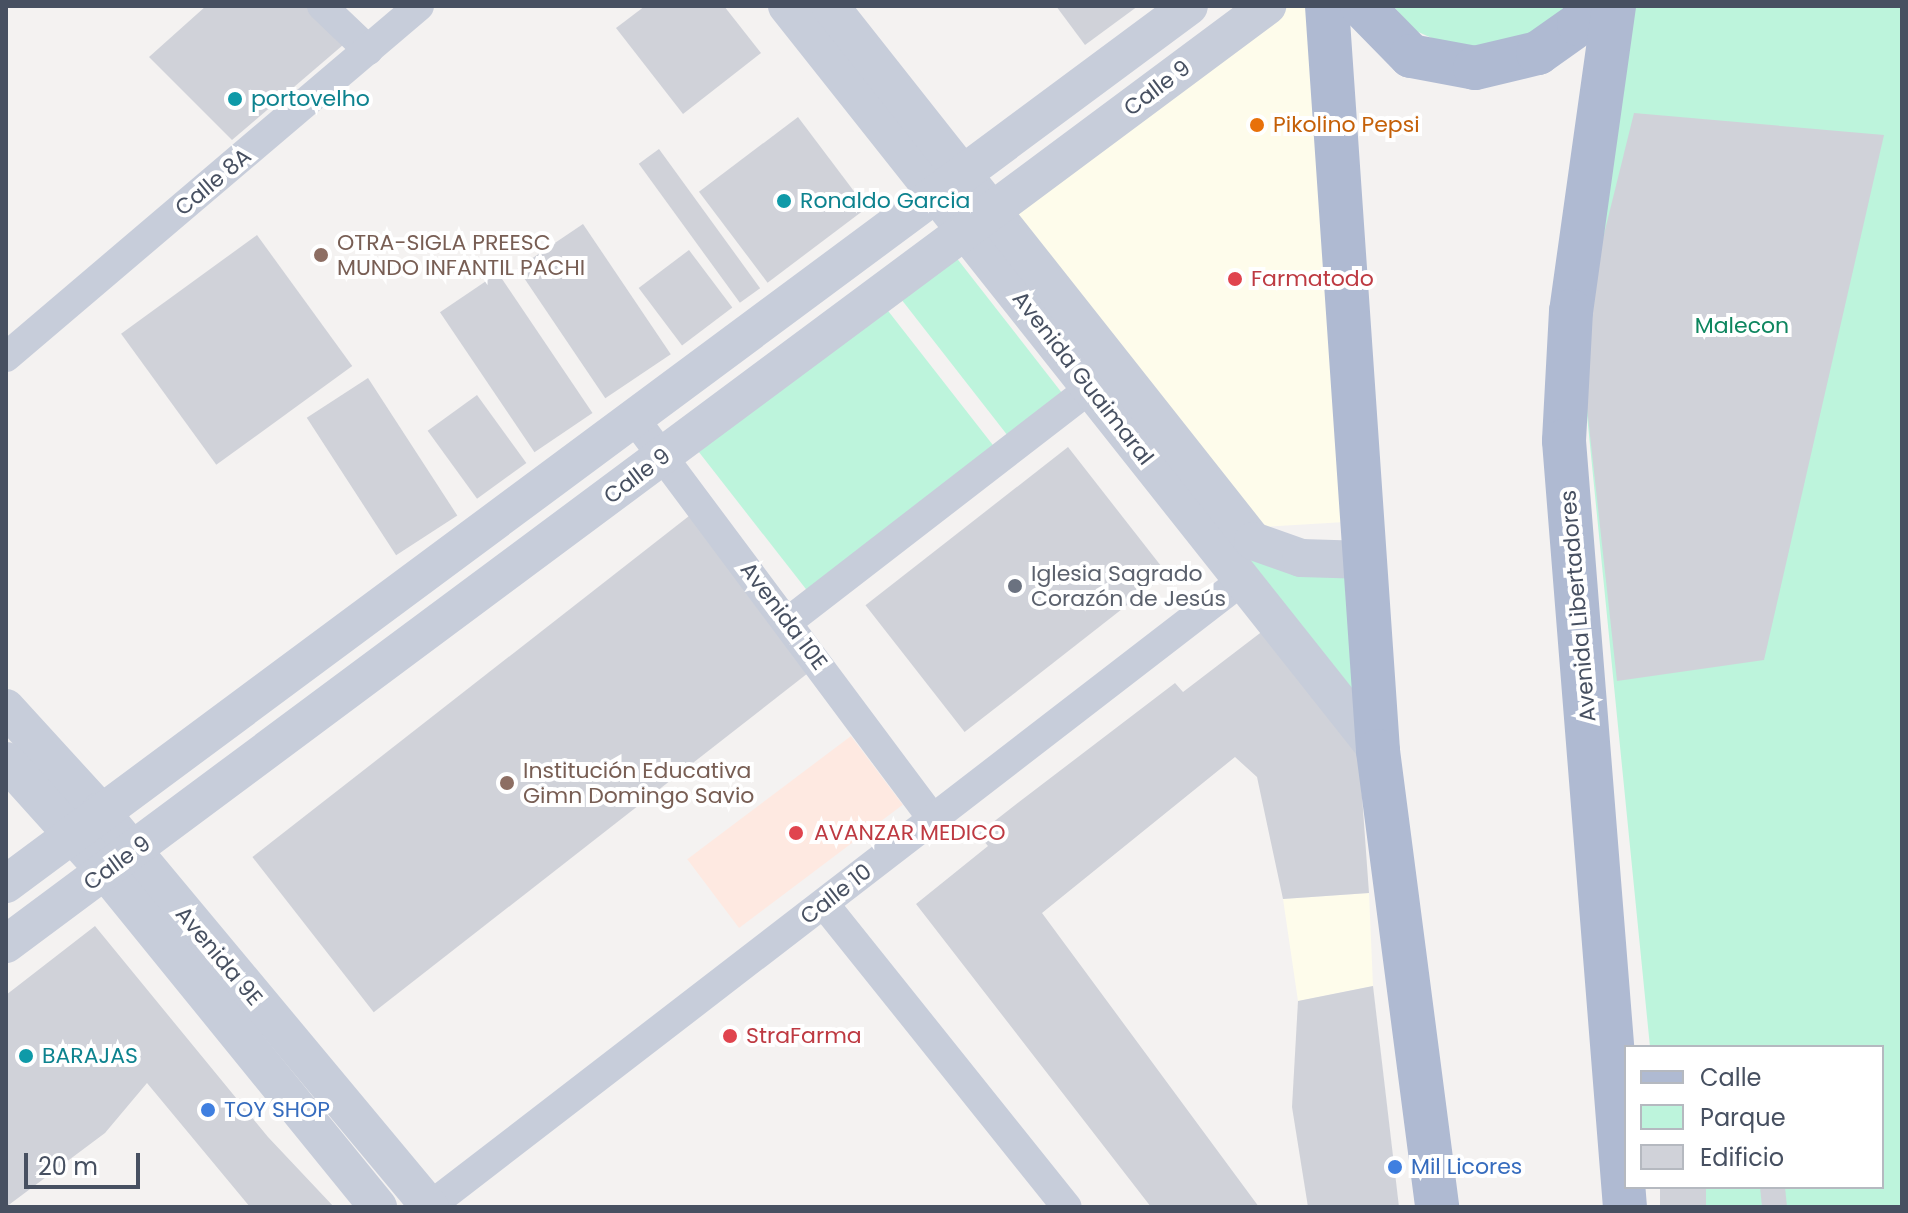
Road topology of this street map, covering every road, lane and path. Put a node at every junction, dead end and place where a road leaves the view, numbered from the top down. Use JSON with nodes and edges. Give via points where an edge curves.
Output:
{"nodes":[{"id":1,"x":322,"y":6,"type":"edge"},
{"id":2,"x":419,"y":6,"type":"edge"},
{"id":3,"x":787,"y":6,"type":"edge"},
{"id":4,"x":830,"y":6,"type":"edge"},
{"id":5,"x":1189,"y":6,"type":"edge"},
{"id":6,"x":1267,"y":6,"type":"edge"},
{"id":7,"x":1327,"y":6,"type":"edge"},
{"id":8,"x":1362,"y":6,"type":"edge"},
{"id":9,"x":1592,"y":6,"type":"edge"},
{"id":10,"x":1614,"y":6,"type":"edge"},
{"id":11,"x":368,"y":50,"type":"junction"},
{"id":12,"x":949,"y":184,"type":"junction"},
{"id":13,"x":979,"y":221,"type":"junction"},
{"id":14,"x":6,"y":357,"type":"edge"},
{"id":15,"x":1090,"y":388,"type":"junction"},
{"id":16,"x":633,"y":417,"type":"junction"},
{"id":17,"x":663,"y":457,"type":"junction"},
{"id":18,"x":1366,"y":560,"type":"junction"},
{"id":19,"x":1243,"y":580,"type":"junction"},
{"id":20,"x":789,"y":621,"type":"junction"},
{"id":21,"x":6,"y":708,"type":"edge"},
{"id":22,"x":1378,"y":751,"type":"junction"},
{"id":23,"x":6,"y":761,"type":"edge"},
{"id":24,"x":932,"y":818,"type":"junction"},
{"id":25,"x":87,"y":823,"type":"junction"},
{"id":26,"x":119,"y":862,"type":"junction"},
{"id":27,"x":6,"y":884,"type":"edge"},
{"id":28,"x":824,"y":904,"type":"junction"},
{"id":29,"x":6,"y":944,"type":"edge"},
{"id":30,"x":378,"y":1207,"type":"edge"},
{"id":31,"x":429,"y":1207,"type":"edge"},
{"id":32,"x":1067,"y":1207,"type":"edge"},
{"id":33,"x":1437,"y":1207,"type":"edge"},
{"id":34,"x":1625,"y":1207,"type":"edge"}],
"edges":[{"from":1,"to":11,"type":"street"},
{"from":2,"to":11,"type":"street","name":"Calle 8A"},
{"from":3,"to":12,"type":"street","name":"Avenida Guaimaral"},
{"from":4,"to":12,"type":"street","name":"Avenida Guaimaral"},
{"from":5,"to":12,"type":"street"},
{"from":6,"to":13,"type":"street","name":"Calle 9"},
{"from":7,"to":18,"type":"main road"},
{"from":8,"to":9,"type":"main road","via":[[1411,56],[1475,68],[1538,53],[1579,24]]},
{"from":10,"to":34,"type":"main road","name":"Avenida Libertadores","via":[[1571,311],[1564,441]]},
{"from":11,"to":14,"type":"street","name":"Calle 8A"},
{"from":12,"to":13,"type":"street","name":"Avenida Guaimaral"},
{"from":12,"to":16,"type":"street"},
{"from":13,"to":15,"type":"street","name":"Avenida Guaimaral"},
{"from":13,"to":17,"type":"street","name":"Calle 9"},
{"from":13,"to":18,"type":"street","name":"Avenida Guaimaral","via":[[1253,541],[1301,558]]},
{"from":15,"to":19,"type":"street","name":"Avenida Guaimaral"},
{"from":15,"to":20,"type":"street"},
{"from":16,"to":17,"type":"street","name":"Avenida 10E"},
{"from":16,"to":25,"type":"street"},
{"from":17,"to":20,"type":"street","name":"Avenida 10E"},
{"from":17,"to":26,"type":"street","name":"Calle 9"},
{"from":18,"to":22,"type":"main road"},
{"from":19,"to":22,"type":"street","name":"Avenida Guaimaral"},
{"from":19,"to":24,"type":"street","name":"Calle 10"},
{"from":20,"to":24,"type":"street","name":"Avenida 10E"},
{"from":21,"to":25,"type":"street","name":"Avenida 9E"},
{"from":22,"to":33,"type":"main road"},
{"from":23,"to":25,"type":"street","name":"Avenida 9E"},
{"from":24,"to":28,"type":"street","name":"Calle 10"},
{"from":25,"to":26,"type":"street","name":"Avenida 9E"},
{"from":25,"to":27,"type":"street"},
{"from":26,"to":29,"type":"street","name":"Calle 9"},
{"from":26,"to":30,"type":"street","name":"Avenida 9E"},
{"from":26,"to":31,"type":"street","name":"Avenida 9E"},
{"from":28,"to":31,"type":"street","name":"Calle 10"},
{"from":28,"to":32,"type":"street"}]}
